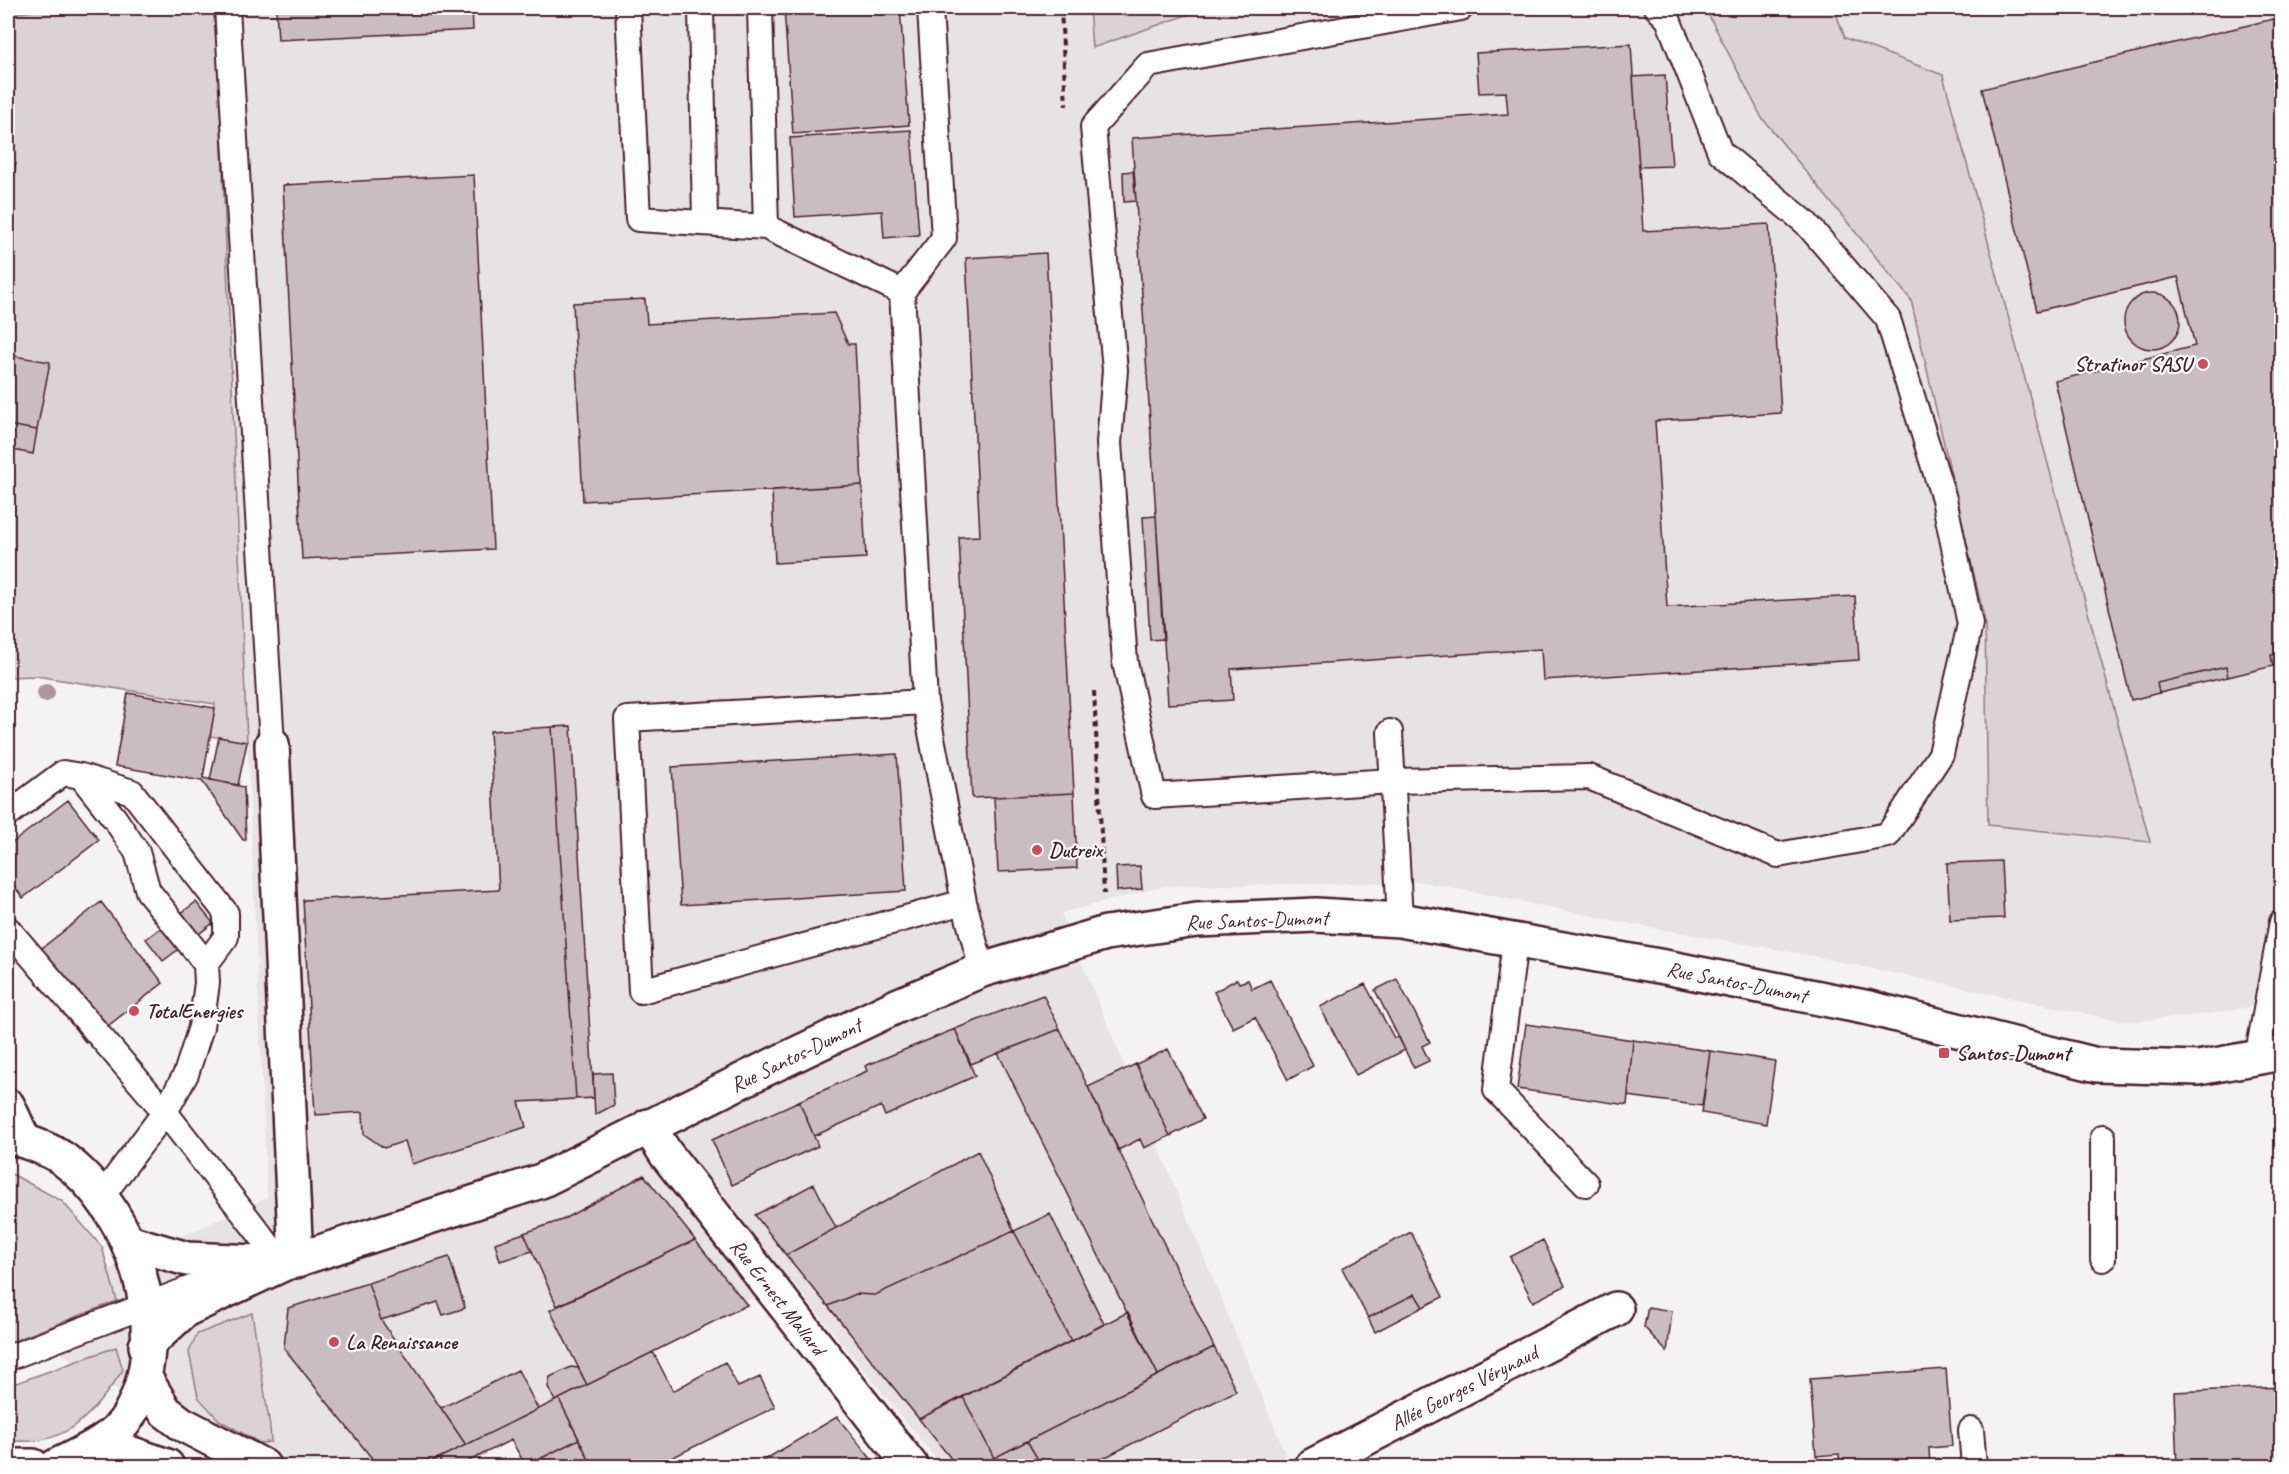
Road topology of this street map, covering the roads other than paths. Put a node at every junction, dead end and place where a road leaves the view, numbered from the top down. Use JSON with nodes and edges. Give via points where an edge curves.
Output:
{"nodes":[{"id":1,"x":227,"y":8,"type":"edge"},
{"id":2,"x":628,"y":8,"type":"edge"},
{"id":3,"x":701,"y":8,"type":"edge"},
{"id":4,"x":760,"y":8,"type":"edge"},
{"id":5,"x":930,"y":8,"type":"edge"},
{"id":6,"x":1461,"y":8,"type":"edge"},
{"id":7,"x":1657,"y":8,"type":"edge"},
{"id":8,"x":705,"y":223,"type":"junction"},
{"id":9,"x":766,"y":228,"type":"junction"},
{"id":10,"x":902,"y":292,"type":"junction"},
{"id":11,"x":925,"y":702,"type":"junction"},
{"id":12,"x":1390,"y":732,"type":"dead end"},
{"id":13,"x":272,"y":744,"type":"joint"},
{"id":14,"x":81,"y":776,"type":"junction"},
{"id":15,"x":1392,"y":781,"type":"junction"},
{"id":16,"x":8,"y":814,"type":"edge"},
{"id":17,"x":964,"y":902,"type":"junction"},
{"id":18,"x":1400,"y":920,"type":"junction"},
{"id":19,"x":2282,"y":922,"type":"edge"},
{"id":20,"x":8,"y":929,"type":"edge"},
{"id":21,"x":1515,"y":942,"type":"junction"},
{"id":22,"x":206,"y":963,"type":"junction"},
{"id":23,"x":982,"y":970,"type":"junction"},
{"id":24,"x":2269,"y":1056,"type":"edge"},
{"id":25,"x":8,"y":1106,"type":"edge"},
{"id":26,"x":165,"y":1112,"type":"junction"},
{"id":27,"x":648,"y":1126,"type":"junction"},
{"id":28,"x":2103,"y":1137,"type":"dead end"},
{"id":29,"x":16,"y":1139,"type":"edge"},
{"id":30,"x":1586,"y":1184,"type":"dead end"},
{"id":31,"x":102,"y":1196,"type":"junction"},
{"id":32,"x":129,"y":1242,"type":"junction"},
{"id":33,"x":2103,"y":1259,"type":"dead end"},
{"id":34,"x":290,"y":1262,"type":"junction"},
{"id":35,"x":147,"y":1305,"type":"junction"},
{"id":36,"x":1617,"y":1309,"type":"dead end"},
{"id":37,"x":146,"y":1346,"type":"junction"},
{"id":38,"x":8,"y":1358,"type":"edge"},
{"id":39,"x":145,"y":1378,"type":"junction"},
{"id":40,"x":1971,"y":1430,"type":"dead end"},
{"id":41,"x":101,"y":1443,"type":"junction"},
{"id":42,"x":8,"y":1466,"type":"edge"},
{"id":43,"x":33,"y":1467,"type":"edge"},
{"id":44,"x":56,"y":1467,"type":"edge"},
{"id":45,"x":167,"y":1467,"type":"edge"},
{"id":46,"x":263,"y":1467,"type":"edge"},
{"id":47,"x":911,"y":1467,"type":"edge"},
{"id":48,"x":1312,"y":1467,"type":"edge"},
{"id":49,"x":1974,"y":1467,"type":"edge"}],
"edges":[{"from":1,"to":13,"type":"lane"},
{"from":2,"to":8,"type":"lane","via":[[638,219]]},
{"from":3,"to":8,"type":"lane"},
{"from":4,"to":9,"type":"lane"},
{"from":5,"to":10,"type":"lane","via":[[944,238]]},
{"from":6,"to":15,"type":"lane","via":[[1148,65],[1093,127],[1115,370],[1108,443],[1125,662],[1154,795]]},
{"from":7,"to":15,"type":"lane","via":[[1668,19],[1720,152],[1806,223],[1888,319],[1944,499],[1970,624],[1941,754],[1888,835],[1778,855],[1589,777]]},
{"from":8,"to":9,"type":"lane"},
{"from":9,"to":10,"type":"lane"},
{"from":10,"to":11,"type":"lane"},
{"from":11,"to":17,"type":"lane"},
{"from":11,"to":17,"type":"lane","via":[[627,719],[641,991]]},
{"from":12,"to":15,"type":"lane"},
{"from":13,"to":34,"type":"street"},
{"from":14,"to":16,"type":"lane","via":[[63,773]]},
{"from":14,"to":22,"type":"lane","via":[[137,852],[148,891]]},
{"from":14,"to":22,"type":"lane","via":[[132,792],[226,913],[226,937]]},
{"from":15,"to":18,"type":"lane"},
{"from":17,"to":23,"type":"lane"},
{"from":18,"to":21,"type":"street","name":"Rue Santos-Dumont"},
{"from":18,"to":23,"type":"street","name":"Rue Santos-Dumont","via":[[1316,915],[1197,920],[1106,933]]},
{"from":19,"to":24,"type":"lane"},
{"from":20,"to":26,"type":"lane"},
{"from":21,"to":24,"type":"street","name":"Rue Santos-Dumont","via":[[1869,1008],[2097,1065],[2198,1068]]},
{"from":21,"to":30,"type":"lane","via":[[1496,1090]]},
{"from":22,"to":26,"type":"lane","via":[[201,1027],[186,1074]]},
{"from":23,"to":27,"type":"street","name":"Rue Santos-Dumont","via":[[899,1005]]},
{"from":25,"to":29,"type":"street"},
{"from":26,"to":31,"type":"lane"},
{"from":26,"to":34,"type":"lane"},
{"from":27,"to":34,"type":"street","name":"Rue Santos-Dumont","via":[[541,1181]]},
{"from":27,"to":47,"type":"street","name":"Rue Ernest Mallard"},
{"from":28,"to":33,"type":"lane"},
{"from":29,"to":31,"type":"street","via":[[62,1158]]},
{"from":31,"to":32,"type":"street"},
{"from":32,"to":34,"type":"street","name":"Rue Santos-Dumont","via":[[187,1259]]},
{"from":32,"to":35,"type":"street"},
{"from":34,"to":35,"type":"lane","via":[[194,1287]]},
{"from":34,"to":37,"type":"street","name":"Rue Santos-Dumont","via":[[185,1310]]},
{"from":35,"to":37,"type":"street"},
{"from":35,"to":38,"type":"lane"},
{"from":36,"to":48,"type":"street","name":"Allée Georges Vérynaud"},
{"from":37,"to":39,"type":"street"},
{"from":39,"to":41,"type":"street","via":[[129,1417]]},
{"from":39,"to":46,"type":"street","via":[[165,1411],[182,1424]]},
{"from":40,"to":49,"type":"lane"},
{"from":41,"to":44,"type":"street"},
{"from":41,"to":45,"type":"street"},
{"from":42,"to":43,"type":"street"}]}
